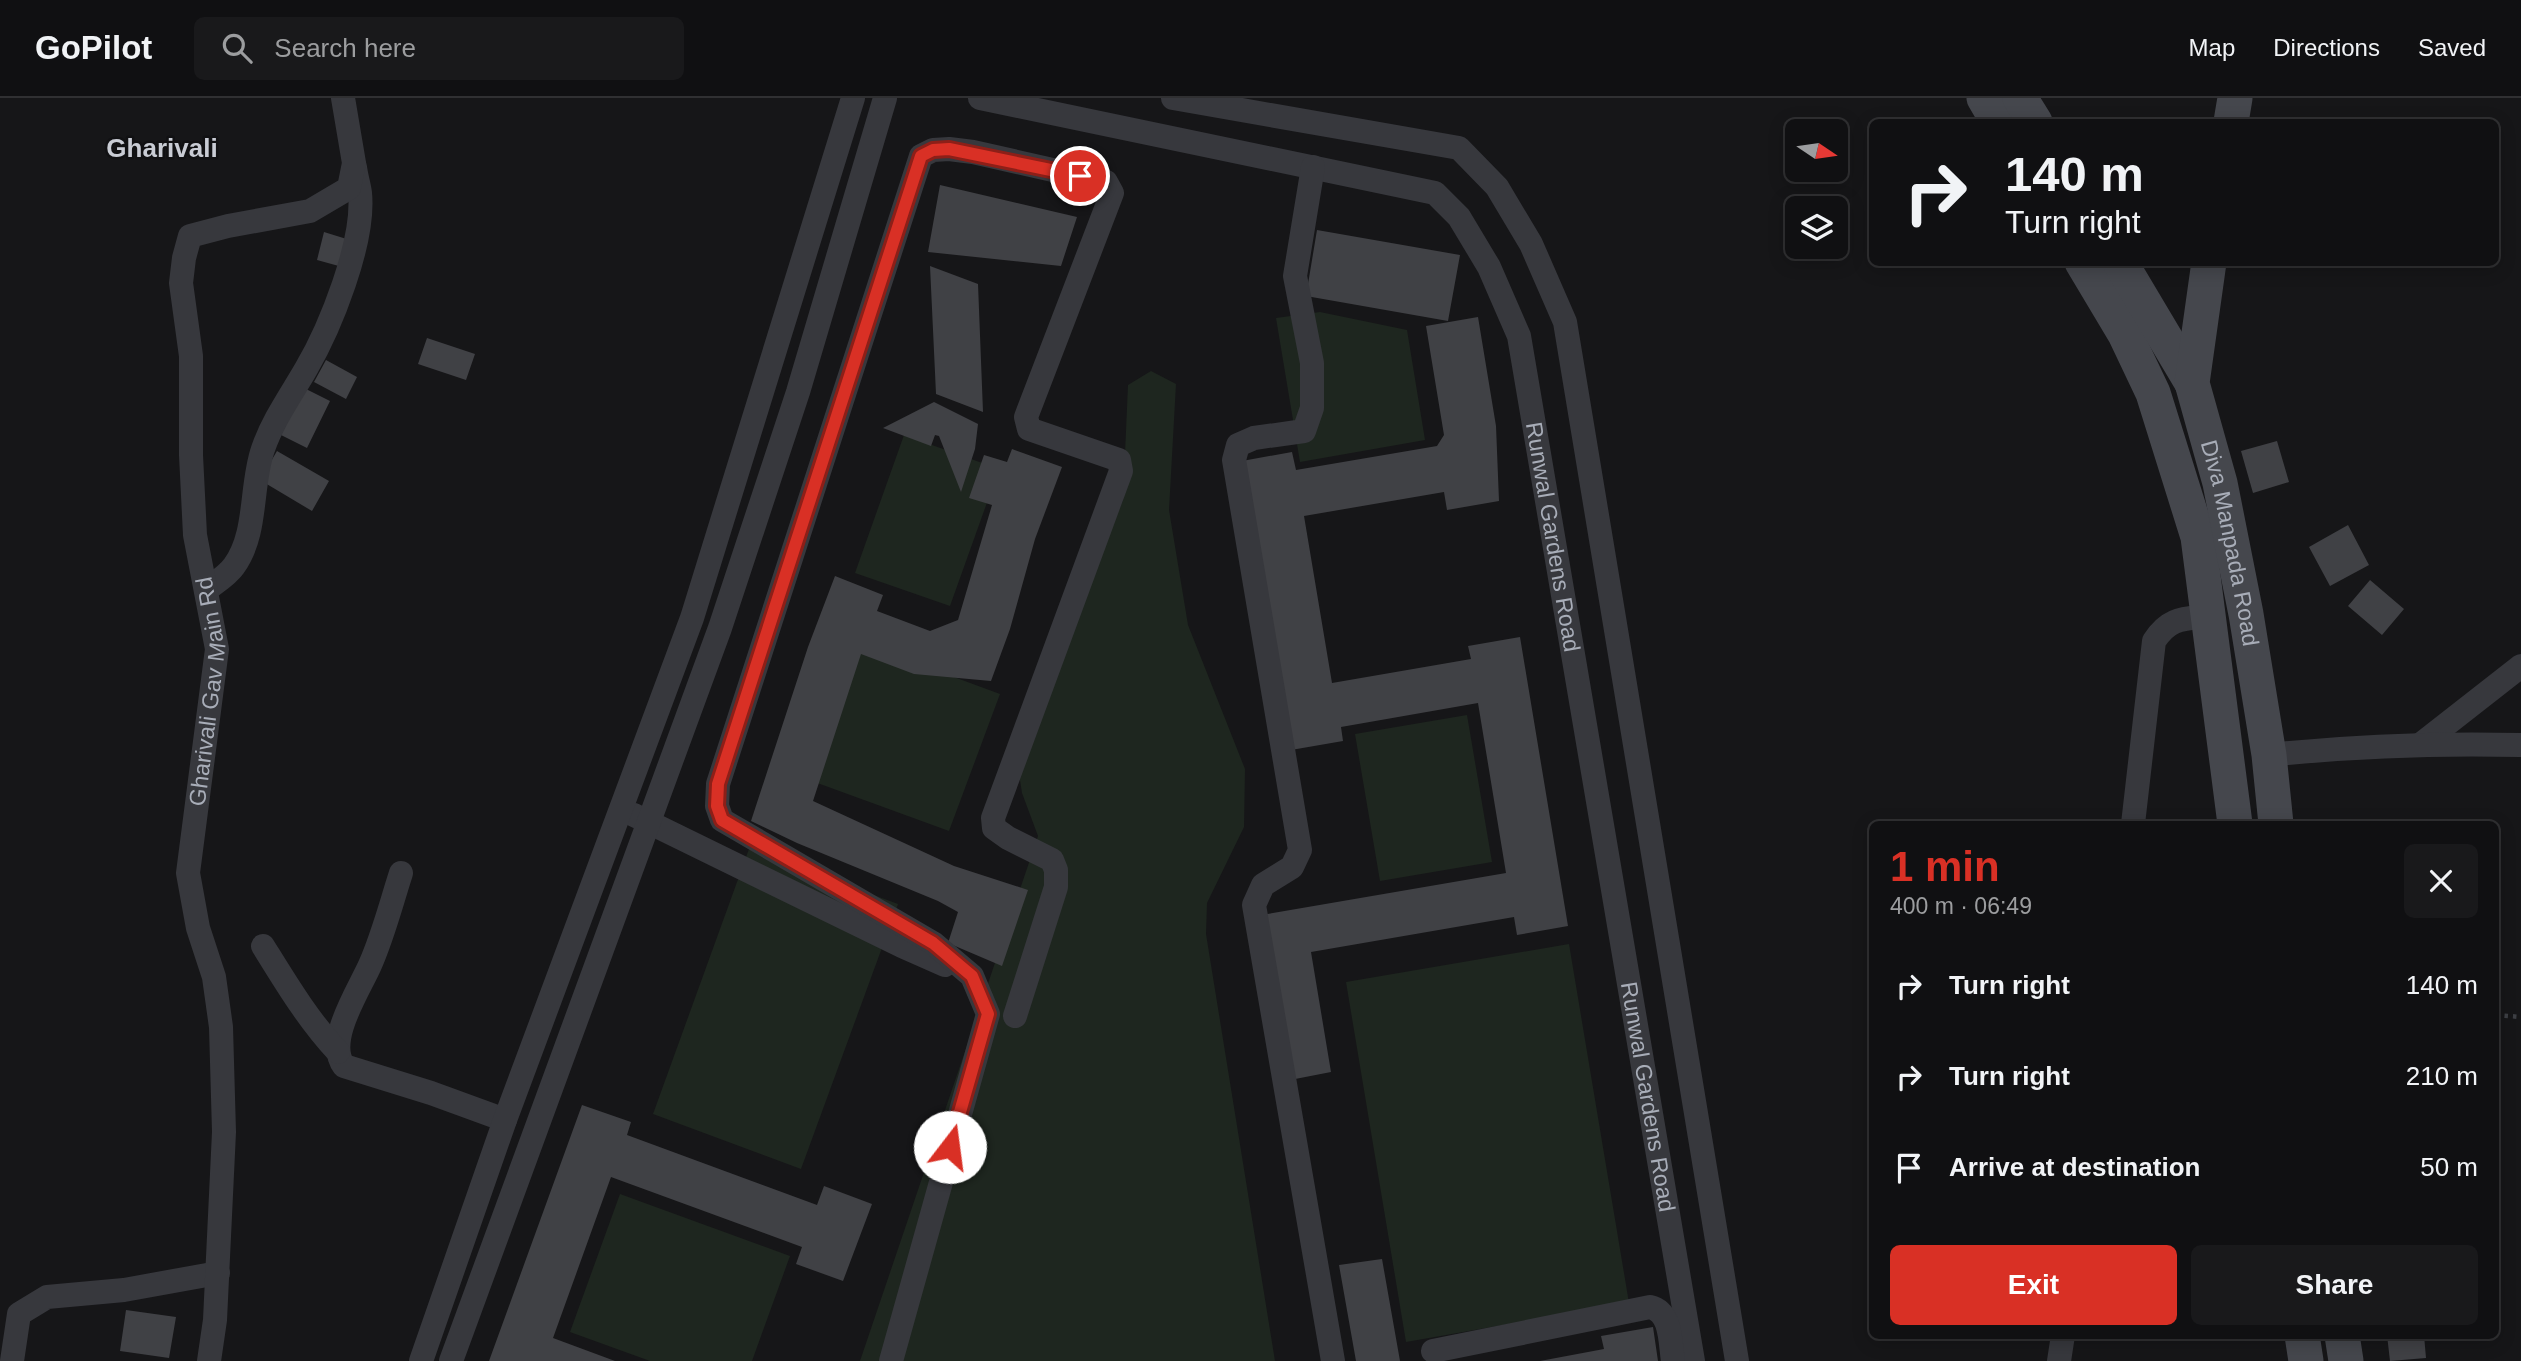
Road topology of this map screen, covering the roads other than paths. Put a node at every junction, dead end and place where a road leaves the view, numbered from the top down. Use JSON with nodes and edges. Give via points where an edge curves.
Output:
{"nodes":[{"id":1,"x":343,"y":98,"type":"edge"},
{"id":2,"x":853,"y":98,"type":"edge"},
{"id":3,"x":885,"y":98,"type":"edge"},
{"id":4,"x":980,"y":98,"type":"edge"},
{"id":5,"x":1173,"y":98,"type":"edge"},
{"id":6,"x":1984,"y":98,"type":"edge"},
{"id":7,"x":2020,"y":98,"type":"edge"},
{"id":8,"x":2235,"y":98,"type":"edge"},
{"id":9,"x":1996,"y":119,"type":"edge"},
{"id":10,"x":2033,"y":119,"type":"edge"},
{"id":11,"x":2232,"y":119,"type":"edge"},
{"id":12,"x":354,"y":163,"type":"junction"},
{"id":13,"x":1313,"y":167,"type":"junction"},
{"id":14,"x":2084,"y":266,"type":"edge"},
{"id":15,"x":2122,"y":266,"type":"edge"},
{"id":16,"x":2208,"y":266,"type":"edge"},
{"id":17,"x":2192,"y":383,"type":"junction"},
{"id":18,"x":2155,"y":401,"type":"junction"},
{"id":19,"x":206,"y":590,"type":"junction"},
{"id":20,"x":2208,"y":616,"type":"junction"},
{"id":21,"x":2521,"y":666,"type":"edge"},
{"id":22,"x":2420,"y":745,"type":"junction"},
{"id":23,"x":2521,"y":746,"type":"edge"},
{"id":24,"x":2269,"y":755,"type":"junction"},
{"id":25,"x":620,"y":809,"type":"junction"},
{"id":26,"x":648,"y":821,"type":"junction"},
{"id":27,"x":2133,"y":821,"type":"edge"},
{"id":28,"x":2235,"y":821,"type":"edge"},
{"id":29,"x":2276,"y":821,"type":"edge"},
{"id":30,"x":401,"y":873,"type":"dead end"},
{"id":31,"x":263,"y":946,"type":"dead end"},
{"id":32,"x":972,"y":976,"type":"junction"},
{"id":33,"x":1015,"y":1016,"type":"dead end"},
{"id":34,"x":338,"y":1052,"type":"junction"},
{"id":35,"x":505,"y":1120,"type":"junction"},
{"id":36,"x":218,"y":1273,"type":"junction"},
{"id":37,"x":2062,"y":1339,"type":"edge"},
{"id":38,"x":2303,"y":1339,"type":"edge"},
{"id":39,"x":2343,"y":1339,"type":"edge"},
{"id":40,"x":1433,"y":1352,"type":"dead end"},
{"id":41,"x":12,"y":1361,"type":"edge"},
{"id":42,"x":209,"y":1361,"type":"edge"},
{"id":43,"x":421,"y":1361,"type":"edge"},
{"id":44,"x":451,"y":1361,"type":"edge"},
{"id":45,"x":891,"y":1361,"type":"edge"},
{"id":46,"x":1333,"y":1361,"type":"edge"},
{"id":47,"x":1673,"y":1361,"type":"edge"},
{"id":48,"x":1693,"y":1361,"type":"edge"},
{"id":49,"x":1737,"y":1361,"type":"edge"},
{"id":50,"x":2059,"y":1361,"type":"edge"},
{"id":51,"x":2306,"y":1361,"type":"edge"},
{"id":52,"x":2346,"y":1361,"type":"edge"}],
"edges":[{"from":1,"to":12,"type":"street"},
{"from":2,"to":25,"type":"street","via":[[692,618]]},
{"from":3,"to":26,"type":"street","via":[[798,392],[720,628]]},
{"from":4,"to":13,"type":"street","name":"Runwal Gardens Road"},
{"from":5,"to":49,"type":"street","name":"Runwal Gardens Road","via":[[1459,148],[1497,187],[1531,244],[1565,322]]},
{"from":6,"to":9,"type":"street"},
{"from":7,"to":10,"type":"street"},
{"from":8,"to":11,"type":"street"},
{"from":12,"to":19,"type":"street","via":[[360,195],[349,267],[330,323],[262,450],[247,542],[233,568]]},
{"from":12,"to":19,"type":"street","name":"Gharivali Gav Main Rd","via":[[349,188],[310,211],[190,236],[181,284],[191,355],[195,535]]},
{"from":13,"to":46,"type":"street","via":[[1295,276],[1312,363],[1312,408],[1304,431],[1254,438],[1238,445],[1234,460],[1300,850],[1292,867],[1263,885],[1254,905]]},
{"from":13,"to":48,"type":"street","name":"Runwal Gardens Road","via":[[1435,192],[1459,217],[1489,267],[1518,336]]},
{"from":14,"to":18,"type":"street","via":[[2125,334]]},
{"from":15,"to":17,"type":"street"},
{"from":16,"to":17,"type":"street","name":"Diva Manpada Road"},
{"from":17,"to":18,"type":"street"},
{"from":17,"to":24,"type":"street","name":"Diva Manpada Road","via":[[2220,483]]},
{"from":18,"to":20,"type":"street","via":[[2198,537]]},
{"from":19,"to":36,"type":"street","name":"Gharivali Gav Main Rd","via":[[217,649],[188,873],[198,928],[214,977],[221,1027],[224,1132]]},
{"from":20,"to":27,"type":"street","via":[[2163,627],[2154,641]]},
{"from":20,"to":28,"type":"street"},
{"from":21,"to":22,"type":"street"},
{"from":22,"to":23,"type":"street"},
{"from":22,"to":24,"type":"street"},
{"from":24,"to":29,"type":"street","name":"Diva Manpada Road"},
{"from":25,"to":26,"type":"street"},
{"from":25,"to":35,"type":"street"},
{"from":26,"to":32,"type":"street"},
{"from":26,"to":44,"type":"street"},
{"from":30,"to":34,"type":"street","via":[[369,967],[348,1009]]},
{"from":31,"to":34,"type":"street"},
{"from":32,"to":33,"type":"street","via":[[933,943],[722,820],[717,806],[718,784],[921,156],[949,149],[1106,182],[1112,193],[1026,417],[1028,429],[1119,460],[1121,471],[993,818],[994,828],[1052,860],[1056,870],[1056,887]]},
{"from":32,"to":45,"type":"street","via":[[988,1014]]},
{"from":34,"to":35,"type":"street","via":[[344,1066]]},
{"from":35,"to":43,"type":"street"},
{"from":36,"to":41,"type":"street","via":[[124,1290],[47,1297],[19,1314]]},
{"from":36,"to":42,"type":"street","name":"Gharivali Gav Main Rd"},
{"from":37,"to":50,"type":"street"},
{"from":38,"to":51,"type":"street"},
{"from":39,"to":52,"type":"street"},
{"from":40,"to":47,"type":"street","via":[[1650,1307],[1666,1317]]}]}
